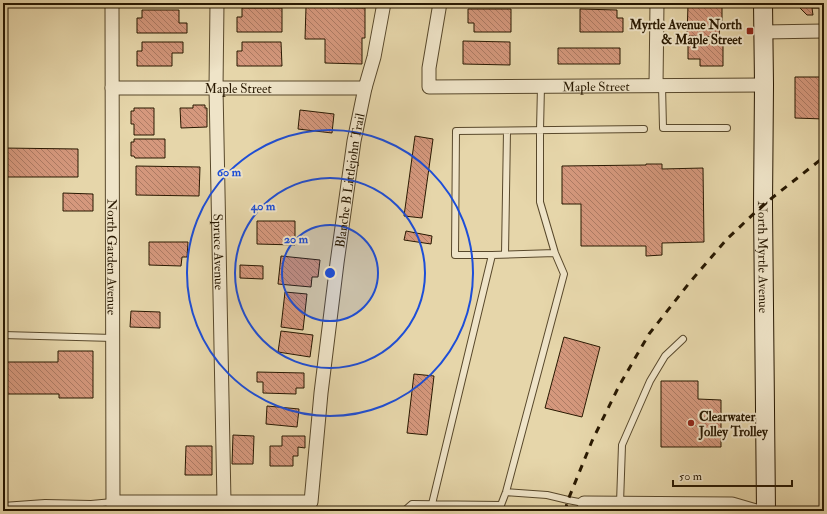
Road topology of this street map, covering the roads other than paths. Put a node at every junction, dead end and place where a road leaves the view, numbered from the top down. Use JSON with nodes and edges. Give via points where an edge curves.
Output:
{"nodes":[{"id":1,"x":112,"y":3,"type":"edge"},
{"id":2,"x":217,"y":3,"type":"edge"},
{"id":3,"x":384,"y":3,"type":"edge"},
{"id":4,"x":440,"y":3,"type":"edge"},
{"id":5,"x":657,"y":3,"type":"edge"},
{"id":6,"x":763,"y":3,"type":"edge"},
{"id":7,"x":824,"y":31,"type":"edge"},
{"id":8,"x":763,"y":32,"type":"junction"},
{"id":9,"x":659,"y":85,"type":"junction"},
{"id":10,"x":764,"y":85,"type":"junction"},
{"id":11,"x":541,"y":86,"type":"junction"},
{"id":12,"x":112,"y":88,"type":"junction"},
{"id":13,"x":216,"y":88,"type":"junction"},
{"id":14,"x":365,"y":88,"type":"junction"},
{"id":15,"x":727,"y":128,"type":"dead end"},
{"id":16,"x":644,"y":129,"type":"dead end"},
{"id":17,"x":540,"y":130,"type":"junction"},
{"id":18,"x":507,"y":131,"type":"junction"},
{"id":19,"x":555,"y":253,"type":"junction"},
{"id":20,"x":506,"y":254,"type":"junction"},
{"id":21,"x":492,"y":255,"type":"junction"},
{"id":22,"x":3,"y":335,"type":"edge"},
{"id":23,"x":113,"y":338,"type":"junction"},
{"id":24,"x":683,"y":339,"type":"dead end"},
{"id":25,"x":506,"y":492,"type":"junction"},
{"id":26,"x":224,"y":502,"type":"junction"},
{"id":27,"x":584,"y":503,"type":"joint"},
{"id":28,"x":432,"y":504,"type":"junction"},
{"id":29,"x":3,"y":506,"type":"edge"},
{"id":30,"x":610,"y":506,"type":"edge"},
{"id":31,"x":113,"y":507,"type":"edge"},
{"id":32,"x":404,"y":511,"type":"edge"},
{"id":33,"x":756,"y":511,"type":"edge"},
{"id":34,"x":766,"y":511,"type":"edge"}],
"edges":[{"from":1,"to":12,"type":"street","name":"North Garden Avenue"},
{"from":2,"to":13,"type":"street","name":"Spruce Avenue"},
{"from":3,"to":14,"type":"street","name":"Blanche B Littlejohn Trail","via":[[374,57]]},
{"from":4,"to":11,"type":"street","name":"Maple Street","via":[[429,68],[429,87]]},
{"from":5,"to":9,"type":"street"},
{"from":6,"to":8,"type":"main road","name":"North Myrtle Avenue"},
{"from":7,"to":8,"type":"street"},
{"from":8,"to":10,"type":"main road","name":"North Myrtle Avenue"},
{"from":9,"to":10,"type":"street","name":"Maple Street"},
{"from":9,"to":11,"type":"street","name":"Maple Street"},
{"from":9,"to":15,"type":"lane","via":[[663,128]]},
{"from":10,"to":34,"type":"main road","name":"North Myrtle Avenue"},
{"from":11,"to":17,"type":"lane"},
{"from":12,"to":13,"type":"street","name":"Maple Street"},
{"from":12,"to":23,"type":"street","name":"North Garden Avenue"},
{"from":13,"to":14,"type":"street","name":"Maple Street"},
{"from":13,"to":26,"type":"street","name":"Spruce Avenue"},
{"from":14,"to":26,"type":"street","name":"Blanche B Littlejohn Trail","via":[[354,141],[337,263],[311,502]]},
{"from":16,"to":17,"type":"lane"},
{"from":17,"to":18,"type":"lane"},
{"from":17,"to":19,"type":"lane","via":[[540,202]]},
{"from":18,"to":20,"type":"lane"},
{"from":18,"to":21,"type":"lane","via":[[456,131],[455,255]]},
{"from":19,"to":20,"type":"lane"},
{"from":19,"to":25,"type":"lane","via":[[564,274]]},
{"from":20,"to":21,"type":"lane"},
{"from":21,"to":28,"type":"lane"},
{"from":22,"to":23,"type":"lane"},
{"from":23,"to":31,"type":"street","name":"North Garden Avenue"},
{"from":24,"to":30,"type":"lane","via":[[665,356],[650,381],[622,445]]},
{"from":25,"to":27,"type":"lane","via":[[548,495]]},
{"from":25,"to":28,"type":"lane","via":[[501,506]]},
{"from":26,"to":31,"type":"street"},
{"from":27,"to":30,"type":"street"},
{"from":28,"to":32,"type":"lane","via":[[412,504]]},
{"from":29,"to":31,"type":"lane","via":[[45,503]]},
{"from":30,"to":33,"type":"street","via":[[732,504]]}]}
